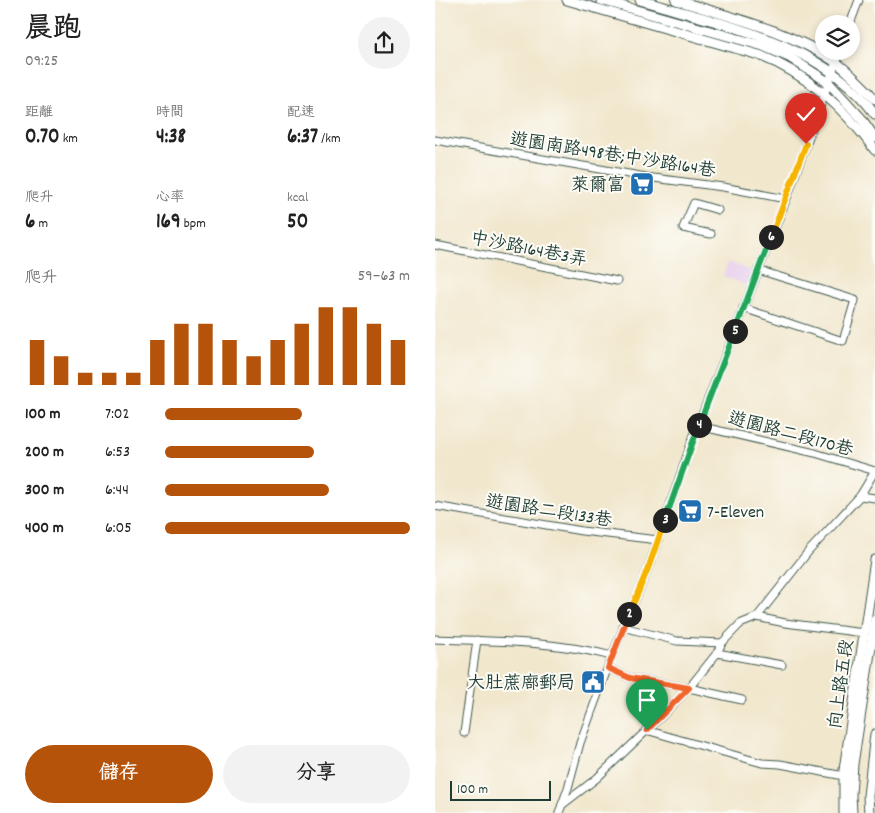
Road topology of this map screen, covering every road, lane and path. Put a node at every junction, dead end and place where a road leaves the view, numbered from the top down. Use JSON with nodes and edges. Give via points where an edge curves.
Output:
{"nodes":[{"id":1,"x":567,"y":0,"type":"edge"},
{"id":2,"x":601,"y":0,"type":"edge"},
{"id":3,"x":641,"y":0,"type":"edge"},
{"id":4,"x":676,"y":0,"type":"edge"},
{"id":5,"x":859,"y":0,"type":"edge"},
{"id":6,"x":853,"y":15,"type":"edge"},
{"id":7,"x":836,"y":62,"type":"junction"},
{"id":8,"x":829,"y":77,"type":"junction"},
{"id":9,"x":824,"y":92,"type":"junction"},
{"id":10,"x":875,"y":99,"type":"edge"},
{"id":11,"x":875,"y":114,"type":"edge"},
{"id":12,"x":875,"y":138,"type":"edge"},
{"id":13,"x":435,"y":140,"type":"edge"},
{"id":14,"x":875,"y":150,"type":"edge"},
{"id":15,"x":785,"y":199,"type":"junction"},
{"id":16,"x":717,"y":210,"type":"dead end"},
{"id":17,"x":711,"y":234,"type":"dead end"},
{"id":18,"x":435,"y":245,"type":"edge"},
{"id":19,"x":758,"y":270,"type":"junction"},
{"id":20,"x":617,"y":281,"type":"dead end"},
{"id":21,"x":743,"y":308,"type":"junction"},
{"id":22,"x":699,"y":426,"type":"junction"},
{"id":23,"x":875,"y":471,"type":"edge"},
{"id":24,"x":860,"y":496,"type":"junction"},
{"id":25,"x":875,"y":498,"type":"edge"},
{"id":26,"x":435,"y":506,"type":"edge"},
{"id":27,"x":658,"y":540,"type":"junction"},
{"id":28,"x":875,"y":560,"type":"edge"},
{"id":29,"x":757,"y":617,"type":"junction"},
{"id":30,"x":875,"y":620,"type":"edge"},
{"id":31,"x":623,"y":627,"type":"junction"},
{"id":32,"x":864,"y":633,"type":"junction"},
{"id":33,"x":435,"y":639,"type":"edge"},
{"id":34,"x":477,"y":640,"type":"junction"},
{"id":35,"x":722,"y":643,"type":"junction"},
{"id":36,"x":717,"y":653,"type":"junction"},
{"id":37,"x":612,"y":656,"type":"junction"},
{"id":38,"x":782,"y":665,"type":"dead end"},
{"id":39,"x":608,"y":668,"type":"junction"},
{"id":40,"x":689,"y":688,"type":"junction"},
{"id":41,"x":742,"y":700,"type":"dead end"},
{"id":42,"x":647,"y":730,"type":"junction"},
{"id":43,"x":464,"y":732,"type":"dead end"},
{"id":44,"x":875,"y":734,"type":"edge"},
{"id":45,"x":844,"y":776,"type":"junction"},
{"id":46,"x":562,"y":805,"type":"junction"},
{"id":47,"x":559,"y":813,"type":"edge"},
{"id":48,"x":844,"y":813,"type":"edge"},
{"id":49,"x":852,"y":813,"type":"edge"},
{"id":50,"x":869,"y":813,"type":"edge"}],
"edges":[{"from":1,"to":9,"type":"main road","via":[[759,55],[799,74]]},
{"from":2,"to":8,"type":"main road","via":[[763,46]]},
{"from":3,"to":8,"type":"main road","via":[[765,38],[813,60]]},
{"from":4,"to":7,"type":"main road","via":[[786,35]]},
{"from":5,"to":6,"type":"street"},
{"from":7,"to":8,"type":"street"},
{"from":7,"to":10,"type":"main road"},
{"from":8,"to":9,"type":"street"},
{"from":8,"to":11,"type":"main road","via":[[848,86]]},
{"from":8,"to":12,"type":"main road"},
{"from":9,"to":14,"type":"main road"},
{"from":9,"to":15,"type":"street"},
{"from":13,"to":15,"type":"street","name":"遊園南路498巷;中沙路164巷"},
{"from":15,"to":19,"type":"street"},
{"from":16,"to":17,"type":"street","via":[[694,203],[683,228]]},
{"from":18,"to":20,"type":"street","name":"中沙路164巷3弄"},
{"from":19,"to":21,"type":"street"},
{"from":19,"to":21,"type":"street","via":[[855,300],[843,342]]},
{"from":21,"to":22,"type":"street"},
{"from":22,"to":23,"type":"street","name":"遊園路二段170巷","via":[[815,453]]},
{"from":22,"to":27,"type":"street"},
{"from":23,"to":24,"type":"street"},
{"from":24,"to":25,"type":"street"},
{"from":24,"to":29,"type":"street","via":[[783,582]]},
{"from":26,"to":27,"type":"street","name":"遊園路二段133巷","via":[[582,531]]},
{"from":27,"to":31,"type":"street"},
{"from":28,"to":32,"type":"main road","name":"向上路五段"},
{"from":29,"to":32,"type":"street"},
{"from":29,"to":35,"type":"street","via":[[740,624]]},
{"from":30,"to":49,"type":"main road","name":"向上路五段","via":[[853,764]]},
{"from":31,"to":35,"type":"street","via":[[677,641]]},
{"from":31,"to":37,"type":"street"},
{"from":32,"to":45,"type":"main road","name":"向上路五段"},
{"from":33,"to":34,"type":"street"},
{"from":34,"to":37,"type":"street","via":[[581,648]]},
{"from":34,"to":43,"type":"street"},
{"from":35,"to":36,"type":"street"},
{"from":36,"to":38,"type":"street"},
{"from":36,"to":40,"type":"street"},
{"from":37,"to":39,"type":"street"},
{"from":39,"to":40,"type":"street","via":[[630,678]]},
{"from":39,"to":46,"type":"street"},
{"from":40,"to":41,"type":"street"},
{"from":40,"to":42,"type":"street"},
{"from":42,"to":45,"type":"street","via":[[762,763]]},
{"from":42,"to":46,"type":"street","via":[[597,778]]},
{"from":44,"to":50,"type":"main road"},
{"from":45,"to":48,"type":"main road","name":"向上路五段"},
{"from":46,"to":47,"type":"street"}]}
